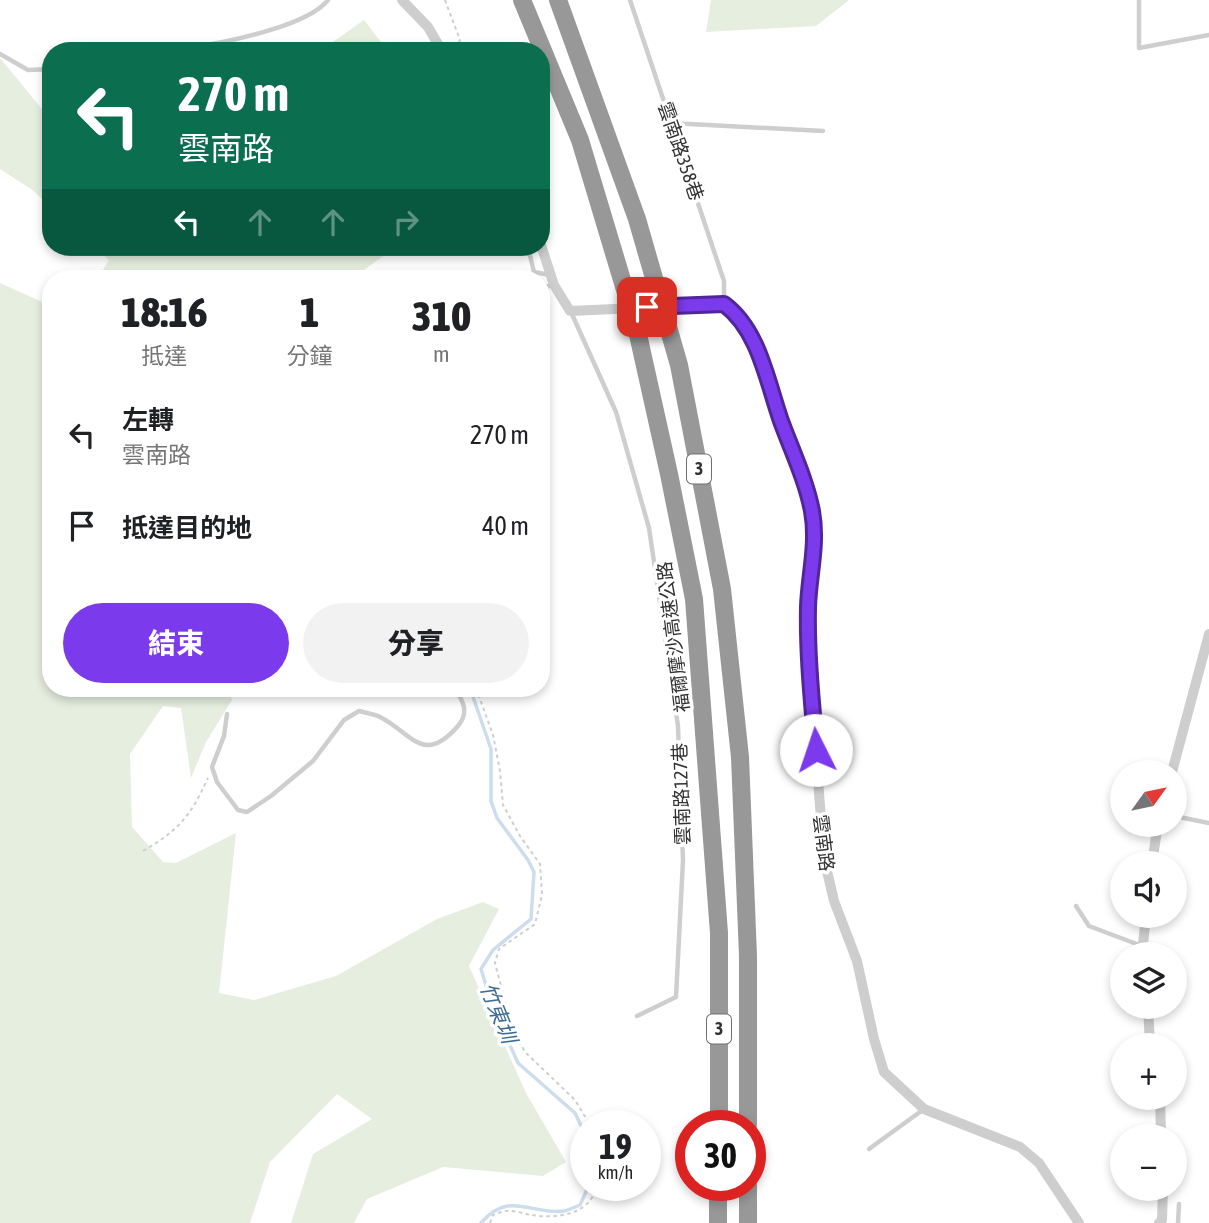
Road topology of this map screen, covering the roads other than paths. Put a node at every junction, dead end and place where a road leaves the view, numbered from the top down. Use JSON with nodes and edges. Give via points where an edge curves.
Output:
{"nodes":[{"id":1,"x":328,"y":0,"type":"edge"},
{"id":2,"x":402,"y":0,"type":"edge"},
{"id":3,"x":522,"y":0,"type":"edge"},
{"id":4,"x":558,"y":0,"type":"edge"},
{"id":5,"x":630,"y":0,"type":"edge"},
{"id":6,"x":1139,"y":0,"type":"edge"},
{"id":7,"x":1209,"y":35,"type":"edge"},
{"id":8,"x":220,"y":42,"type":"edge"},
{"id":9,"x":437,"y":42,"type":"edge"},
{"id":10,"x":539,"y":42,"type":"edge"},
{"id":11,"x":0,"y":54,"type":"edge"},
{"id":12,"x":550,"y":68,"type":"edge"},
{"id":13,"x":42,"y":69,"type":"edge"},
{"id":14,"x":671,"y":123,"type":"junction"},
{"id":15,"x":823,"y":131,"type":"dead end"},
{"id":16,"x":550,"y":274,"type":"edge"},
{"id":17,"x":552,"y":280,"type":"joint"},
{"id":18,"x":724,"y":304,"type":"junction"},
{"id":19,"x":570,"y":311,"type":"junction"},
{"id":20,"x":1209,"y":634,"type":"edge"},
{"id":21,"x":459,"y":697,"type":"edge"},
{"id":22,"x":227,"y":714,"type":"dead end"},
{"id":23,"x":1175,"y":760,"type":"edge"},
{"id":24,"x":1187,"y":818,"type":"edge"},
{"id":25,"x":1209,"y":822,"type":"edge"},
{"id":26,"x":1076,"y":906,"type":"dead end"},
{"id":27,"x":1125,"y":942,"type":"edge"},
{"id":28,"x":637,"y":1016,"type":"dead end"},
{"id":29,"x":924,"y":1109,"type":"junction"},
{"id":30,"x":719,"y":1110,"type":"edge"},
{"id":31,"x":748,"y":1110,"type":"edge"},
{"id":32,"x":869,"y":1149,"type":"dead end"},
{"id":33,"x":718,"y":1201,"type":"edge"},
{"id":34,"x":748,"y":1201,"type":"edge"},
{"id":35,"x":1163,"y":1201,"type":"edge"},
{"id":36,"x":1179,"y":1204,"type":"dead end"},
{"id":37,"x":718,"y":1223,"type":"edge"},
{"id":38,"x":748,"y":1223,"type":"edge"},
{"id":39,"x":1079,"y":1223,"type":"edge"},
{"id":40,"x":1159,"y":1223,"type":"edge"},
{"id":41,"x":1178,"y":1223,"type":"edge"}],
"edges":[{"from":1,"to":8,"type":"lane","via":[[302,19]]},
{"from":2,"to":9,"type":"street"},
{"from":3,"to":10,"type":"highway","name":"福爾摩沙高速公路","number":"3"},
{"from":4,"to":31,"type":"highway","number":"3","via":[[637,219],[675,352],[722,589],[740,757]]},
{"from":5,"to":14,"type":"lane","name":"雲南路358巷"},
{"from":6,"to":7,"type":"lane","via":[[1139,48]]},
{"from":11,"to":13,"type":"lane","via":[[28,70]]},
{"from":12,"to":30,"type":"highway","name":"福爾摩沙高速公路","number":"3","via":[[580,140],[637,330],[694,599],[719,933]]},
{"from":14,"to":15,"type":"lane"},
{"from":14,"to":18,"type":"lane","name":"雲南路358巷","via":[[724,281]]},
{"from":16,"to":17,"type":"street"},
{"from":17,"to":19,"type":"street"},
{"from":18,"to":19,"type":"street"},
{"from":18,"to":29,"type":"street","name":"雲南路","via":[[736,312],[761,359],[812,512],[808,649],[824,858],[834,901],[857,961],[884,1072]]},
{"from":19,"to":28,"type":"lane","name":"雲南路127巷","via":[[616,412],[649,528],[678,726],[683,860],[676,998]]},
{"from":20,"to":23,"type":"street"},
{"from":21,"to":22,"type":"lane","via":[[466,709],[464,720],[439,742],[426,746],[379,717],[359,711],[344,720],[313,761],[247,811],[238,810],[228,799],[212,767]]},
{"from":24,"to":25,"type":"lane"},
{"from":26,"to":27,"type":"lane","via":[[1089,926]]},
{"from":29,"to":32,"type":"lane"},
{"from":29,"to":39,"type":"street","name":"雲南路","via":[[1020,1147],[1039,1163]]},
{"from":33,"to":37,"type":"highway"},
{"from":34,"to":38,"type":"highway"},
{"from":35,"to":40,"type":"street"},
{"from":36,"to":41,"type":"lane"}]}
